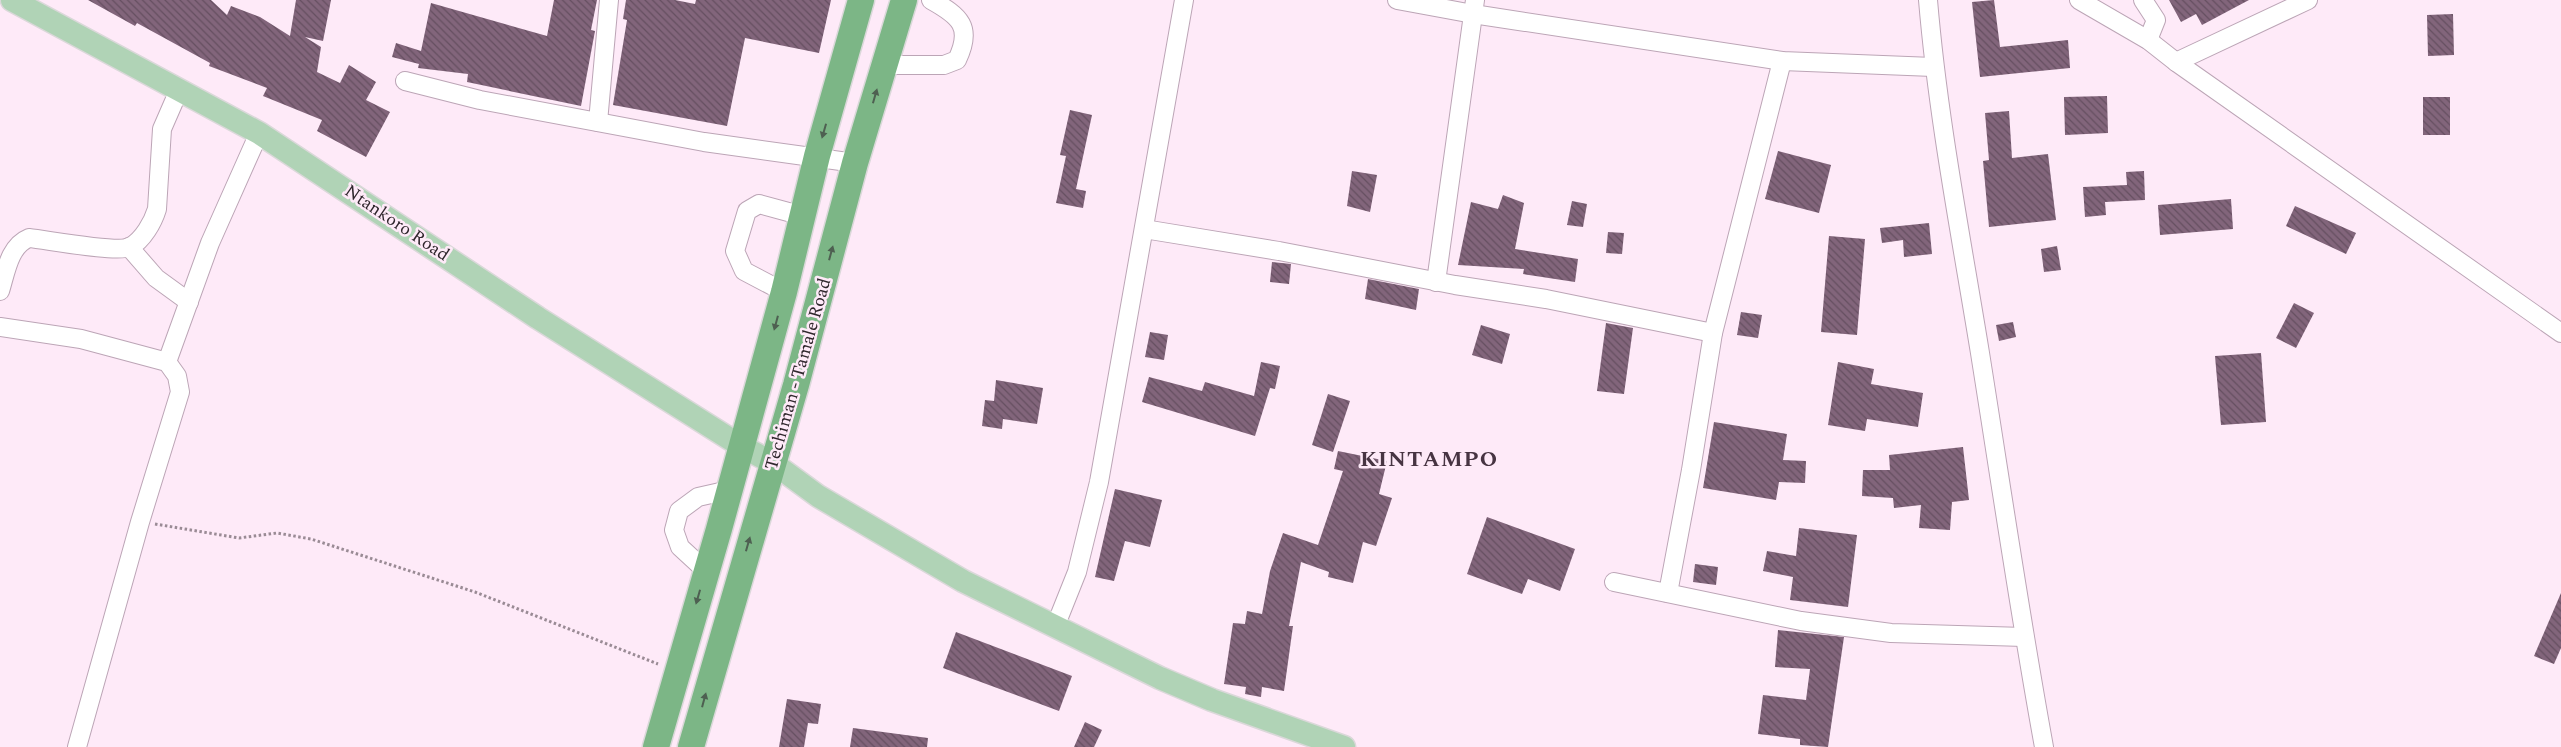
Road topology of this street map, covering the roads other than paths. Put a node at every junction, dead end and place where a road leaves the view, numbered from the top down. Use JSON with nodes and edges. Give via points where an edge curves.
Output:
{"nodes":[{"id":1,"x":12,"y":0,"type":"edge"},
{"id":2,"x":609,"y":0,"type":"edge"},
{"id":3,"x":861,"y":0,"type":"edge"},
{"id":4,"x":904,"y":0,"type":"edge"},
{"id":5,"x":931,"y":0,"type":"edge"},
{"id":6,"x":1184,"y":0,"type":"edge"},
{"id":7,"x":1397,"y":0,"type":"edge"},
{"id":8,"x":1928,"y":0,"type":"edge"},
{"id":9,"x":2079,"y":0,"type":"edge"},
{"id":10,"x":2143,"y":0,"type":"edge"},
{"id":11,"x":2308,"y":0,"type":"edge"},
{"id":12,"x":1474,"y":7,"type":"edge"},
{"id":13,"x":851,"y":36,"type":"junction"},
{"id":14,"x":2148,"y":40,"type":"junction"},
{"id":15,"x":888,"y":54,"type":"junction"},
{"id":16,"x":1782,"y":61,"type":"junction"},
{"id":17,"x":2176,"y":62,"type":"junction"},
{"id":18,"x":1933,"y":67,"type":"junction"},
{"id":19,"x":405,"y":81,"type":"dead end"},
{"id":20,"x":179,"y":90,"type":"junction"},
{"id":21,"x":598,"y":122,"type":"junction"},
{"id":22,"x":260,"y":133,"type":"junction"},
{"id":23,"x":817,"y":156,"type":"junction"},
{"id":24,"x":855,"y":163,"type":"junction"},
{"id":25,"x":804,"y":216,"type":"junction"},
{"id":26,"x":1144,"y":229,"type":"junction"},
{"id":27,"x":129,"y":247,"type":"junction"},
{"id":28,"x":1436,"y":282,"type":"junction"},
{"id":29,"x":0,"y":291,"type":"edge"},
{"id":30,"x":784,"y":292,"type":"junction"},
{"id":31,"x":189,"y":302,"type":"junction"},
{"id":32,"x":1712,"y":333,"type":"junction"},
{"id":33,"x":2561,"y":333,"type":"edge"},
{"id":34,"x":3,"y":334,"type":"edge"},
{"id":35,"x":167,"y":362,"type":"junction"},
{"id":36,"x":741,"y":446,"type":"junction"},
{"id":37,"x":773,"y":463,"type":"junction"},
{"id":38,"x":729,"y":490,"type":"junction"},
{"id":39,"x":706,"y":571,"type":"junction"},
{"id":40,"x":1614,"y":582,"type":"dead end"},
{"id":41,"x":1668,"y":593,"type":"junction"},
{"id":42,"x":1055,"y":627,"type":"junction"},
{"id":43,"x":2024,"y":637,"type":"junction"},
{"id":44,"x":77,"y":747,"type":"edge"},
{"id":45,"x":656,"y":747,"type":"edge"},
{"id":46,"x":691,"y":747,"type":"edge"},
{"id":47,"x":1344,"y":747,"type":"edge"},
{"id":48,"x":2044,"y":747,"type":"edge"}],
"edges":[{"from":1,"to":20,"type":"main road","name":"Ntankoro Road"},
{"from":2,"to":21,"type":"street"},
{"from":3,"to":13,"type":"highway","name":"Techiman - Tamale Road"},
{"from":4,"to":15,"type":"highway","name":"Techiman - Tamale Road"},
{"from":5,"to":15,"type":"street","via":[[952,12],[962,23],[964,45],[957,60],[944,66]]},
{"from":6,"to":26,"type":"street"},
{"from":7,"to":12,"type":"street"},
{"from":8,"to":18,"type":"street"},
{"from":9,"to":14,"type":"street"},
{"from":10,"to":14,"type":"street","via":[[2156,20]]},
{"from":11,"to":17,"type":"street"},
{"from":12,"to":16,"type":"street"},
{"from":12,"to":28,"type":"street"},
{"from":13,"to":15,"type":"highway"},
{"from":13,"to":23,"type":"highway","name":"Techiman - Tamale Road","one_way":true},
{"from":14,"to":17,"type":"street"},
{"from":24,"to":15,"type":"highway","name":"Techiman - Tamale Road","one_way":true},
{"from":16,"to":18,"type":"street"},
{"from":16,"to":32,"type":"street"},
{"from":17,"to":33,"type":"street"},
{"from":18,"to":43,"type":"street"},
{"from":19,"to":21,"type":"street","via":[[480,100]]},
{"from":20,"to":22,"type":"main road","name":"Ntankoro Road"},
{"from":20,"to":27,"type":"street","via":[[162,129],[154,219],[137,242]]},
{"from":21,"to":23,"type":"street","via":[[704,142]]},
{"from":22,"to":31,"type":"street","via":[[210,243]]},
{"from":22,"to":36,"type":"main road","name":"Ntankoro Road","via":[[538,318]]},
{"from":23,"to":24,"type":"street"},
{"from":23,"to":25,"type":"highway","name":"Techiman - Tamale Road"},
{"from":37,"to":24,"type":"highway","name":"Techiman - Tamale Road","one_way":true},
{"from":25,"to":30,"type":"highway","name":"Techiman - Tamale Road"},
{"from":25,"to":30,"type":"street","via":[[760,204],[747,211],[735,251],[744,271]]},
{"from":26,"to":28,"type":"street"},
{"from":26,"to":42,"type":"street","via":[[1100,482],[1076,572]]},
{"from":27,"to":29,"type":"street","via":[[122,250],[29,238],[20,241],[14,249]]},
{"from":27,"to":31,"type":"street","via":[[156,278]]},
{"from":28,"to":32,"type":"street","via":[[1546,299]]},
{"from":30,"to":36,"type":"highway","name":"Techiman - Tamale Road","one_way":true},
{"from":31,"to":35,"type":"street"},
{"from":32,"to":41,"type":"street"},
{"from":34,"to":35,"type":"street","via":[[82,339]]},
{"from":35,"to":44,"type":"street","via":[[177,376],[180,392]]},
{"from":36,"to":37,"type":"main road","name":"Ntankoro Road"},
{"from":36,"to":38,"type":"highway","name":"Techiman - Tamale Road"},
{"from":37,"to":42,"type":"main road","name":"Ntankoro Road","via":[[818,496],[963,581]]},
{"from":46,"to":37,"type":"highway","name":"Techiman - Tamale Road","one_way":true},
{"from":38,"to":39,"type":"highway","name":"Techiman - Tamale Road"},
{"from":38,"to":39,"type":"street","via":[[698,497],[679,511],[674,530],[680,547]]},
{"from":39,"to":45,"type":"highway","name":"Techiman - Tamale Road","one_way":true},
{"from":40,"to":41,"type":"street"},
{"from":41,"to":43,"type":"street","via":[[1801,621],[1891,633]]},
{"from":42,"to":47,"type":"main road","name":"Ntankoro Road","via":[[1212,700]]},
{"from":43,"to":48,"type":"street"}]}
